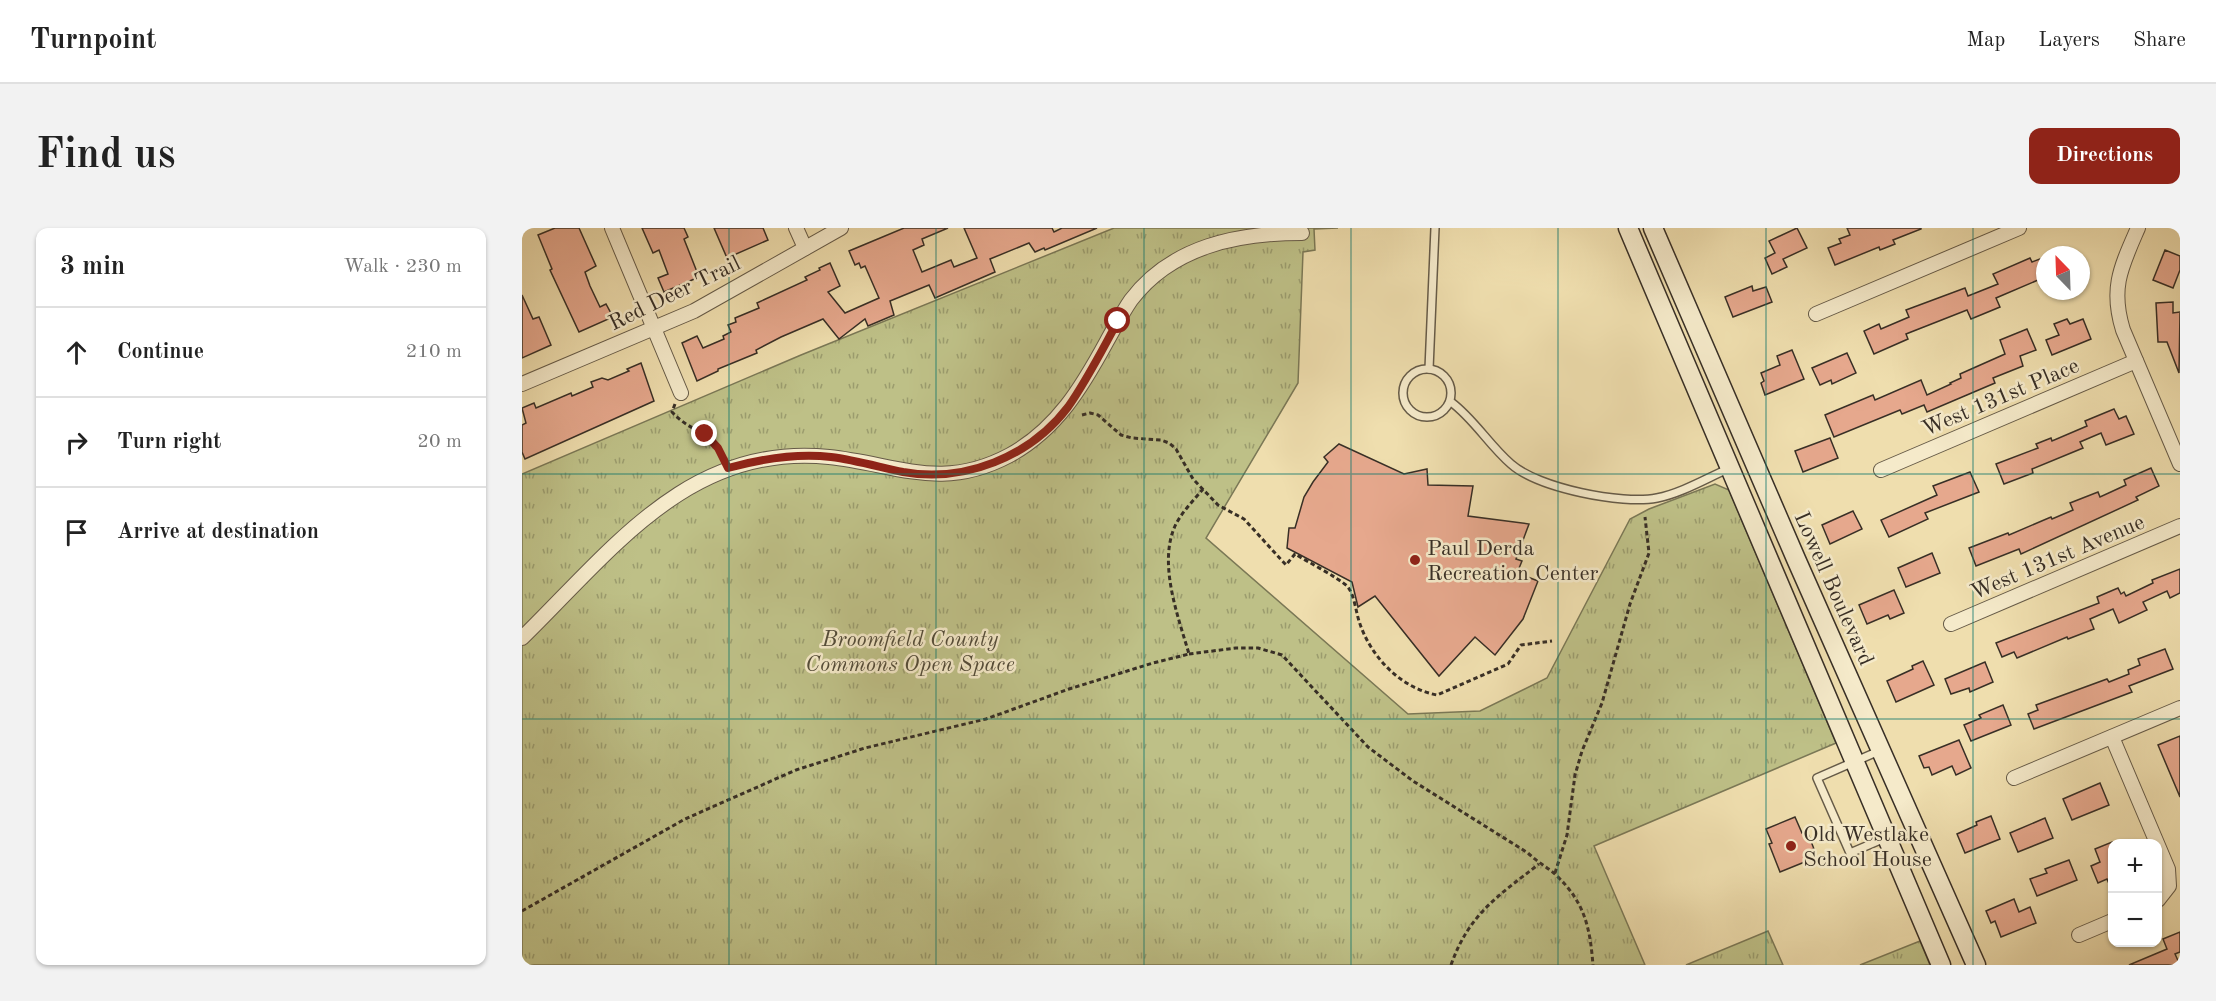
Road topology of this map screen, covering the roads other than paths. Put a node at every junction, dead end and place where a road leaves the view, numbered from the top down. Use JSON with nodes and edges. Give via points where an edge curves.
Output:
{"nodes":[{"id":1,"x":612,"y":228,"type":"edge"},
{"id":2,"x":796,"y":228,"type":"edge"},
{"id":3,"x":841,"y":228,"type":"edge"},
{"id":4,"x":1435,"y":228,"type":"edge"},
{"id":5,"x":1628,"y":228,"type":"edge"},
{"id":6,"x":1653,"y":228,"type":"edge"},
{"id":7,"x":2019,"y":228,"type":"edge"},
{"id":8,"x":2133,"y":229,"type":"edge"},
{"id":9,"x":1302,"y":233,"type":"dead end"},
{"id":10,"x":805,"y":248,"type":"junction"},
{"id":11,"x":1816,"y":314,"type":"dead end"},
{"id":12,"x":654,"y":328,"type":"junction"},
{"id":13,"x":2136,"y":361,"type":"junction"},
{"id":14,"x":1429,"y":369,"type":"junction"},
{"id":15,"x":522,"y":384,"type":"edge"},
{"id":16,"x":681,"y":393,"type":"road end"},
{"id":17,"x":1450,"y":402,"type":"junction"},
{"id":18,"x":2180,"y":465,"type":"edge"},
{"id":19,"x":1730,"y":468,"type":"junction"},
{"id":20,"x":1881,"y":470,"type":"dead end"},
{"id":21,"x":2180,"y":525,"type":"edge"},
{"id":22,"x":1796,"y":559,"type":"junction"},
{"id":23,"x":1951,"y":624,"type":"dead end"},
{"id":24,"x":522,"y":638,"type":"edge"},
{"id":25,"x":2180,"y":708,"type":"edge"},
{"id":26,"x":2112,"y":737,"type":"junction"},
{"id":27,"x":1880,"y":750,"type":"junction"},
{"id":28,"x":1856,"y":761,"type":"junction"},
{"id":29,"x":2014,"y":778,"type":"dead end"},
{"id":30,"x":1887,"y":837,"type":"junction"},
{"id":31,"x":2162,"y":894,"type":"edge"},
{"id":32,"x":2108,"y":923,"type":"edge"},
{"id":33,"x":2079,"y":935,"type":"dead end"},
{"id":34,"x":1941,"y":965,"type":"edge"},
{"id":35,"x":1976,"y":965,"type":"edge"}],
"edges":[{"from":1,"to":12,"type":"street"},
{"from":2,"to":10,"type":"street"},
{"from":3,"to":10,"type":"street","name":"Red Deer Trail"},
{"from":4,"to":14,"type":"lane"},
{"from":5,"to":19,"type":"main road"},
{"from":6,"to":22,"type":"main road","name":"Lowell Boulevard"},
{"from":7,"to":11,"type":"street"},
{"from":8,"to":13,"type":"street","via":[[2116,296],[2117,311]]},
{"from":9,"to":24,"type":"street","via":[[1229,240],[1202,248],[1165,268],[1131,301],[1057,419],[1029,444],[992,463],[926,474],[829,457],[795,456],[728,468],[693,483],[642,519]]},
{"from":10,"to":12,"type":"street","name":"Red Deer Trail"},
{"from":12,"to":15,"type":"street","name":"Red Deer Trail"},
{"from":12,"to":16,"type":"street"},
{"from":13,"to":18,"type":"street"},
{"from":13,"to":20,"type":"street","name":"West 131st Place"},
{"from":14,"to":17,"type":"lane","via":[[1448,381]]},
{"from":14,"to":17,"type":"lane","via":[[1408,380],[1403,389],[1406,404],[1425,417],[1440,413]]},
{"from":17,"to":19,"type":"lane","via":[[1526,475],[1576,490],[1621,498],[1658,498]]},
{"from":19,"to":22,"type":"main road","via":[[1744,466],[1750,472],[1776,530]]},
{"from":19,"to":28,"type":"main road"},
{"from":21,"to":23,"type":"street","name":"West 131st Avenue"},
{"from":22,"to":27,"type":"main road","name":"Lowell Boulevard"},
{"from":25,"to":26,"type":"street"},
{"from":26,"to":29,"type":"street"},
{"from":26,"to":31,"type":"street","via":[[2168,869],[2169,886]]},
{"from":27,"to":28,"type":"lane"},
{"from":27,"to":35,"type":"main road","name":"Lowell Boulevard"},
{"from":28,"to":30,"type":"main road"},
{"from":28,"to":30,"type":"lane","via":[[1817,778],[1850,853]]},
{"from":30,"to":34,"type":"main road"},
{"from":32,"to":33,"type":"street"}]}
